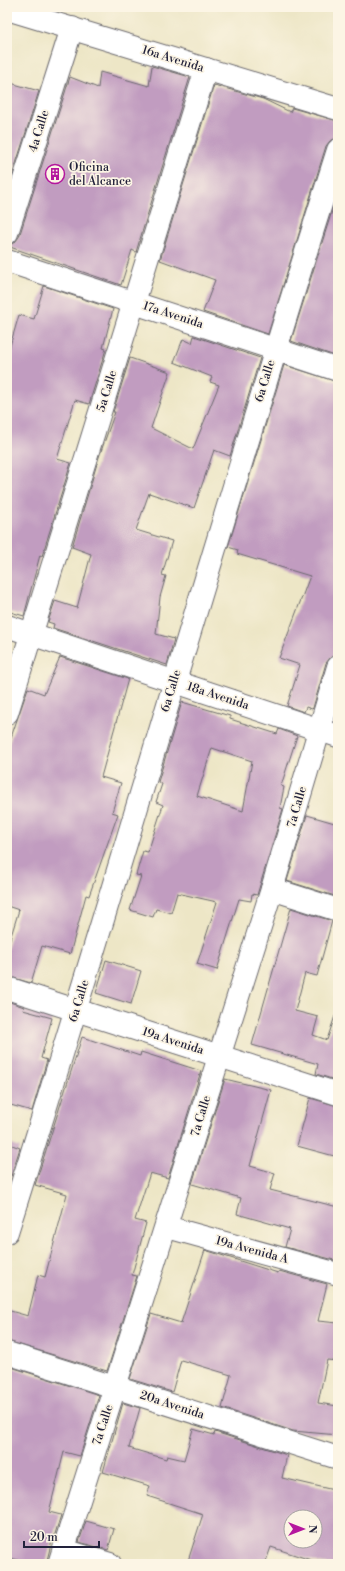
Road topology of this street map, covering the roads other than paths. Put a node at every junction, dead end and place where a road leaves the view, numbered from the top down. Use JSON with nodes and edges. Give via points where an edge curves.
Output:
{"nodes":[{"id":1,"x":7,"y":9,"type":"edge"},
{"id":2,"x":72,"y":28,"type":"junction"},
{"id":3,"x":206,"y":69,"type":"junction"},
{"id":4,"x":338,"y":109,"type":"edge"},
{"id":5,"x":338,"y":150,"type":"edge"},
{"id":6,"x":7,"y":233,"type":"edge"},
{"id":7,"x":7,"y":260,"type":"edge"},
{"id":8,"x":134,"y":302,"type":"junction"},
{"id":9,"x":275,"y":349,"type":"junction"},
{"id":10,"x":338,"y":370,"type":"edge"},
{"id":11,"x":7,"y":626,"type":"edge"},
{"id":12,"x":32,"y":634,"type":"junction"},
{"id":13,"x":338,"y":667,"type":"edge"},
{"id":14,"x":174,"y":681,"type":"junction"},
{"id":15,"x":7,"y":713,"type":"edge"},
{"id":16,"x":329,"y":733,"type":"edge"},
{"id":17,"x":272,"y":889,"type":"junction"},
{"id":18,"x":338,"y":910,"type":"edge"},
{"id":19,"x":7,"y":988,"type":"edge"},
{"id":20,"x":76,"y":1010,"type":"junction"},
{"id":21,"x":219,"y":1056,"type":"junction"},
{"id":22,"x":338,"y":1094,"type":"edge"},
{"id":23,"x":167,"y":1227,"type":"junction"},
{"id":24,"x":7,"y":1232,"type":"edge"},
{"id":25,"x":338,"y":1274,"type":"edge"},
{"id":26,"x":7,"y":1353,"type":"edge"},
{"id":27,"x":115,"y":1387,"type":"junction"},
{"id":28,"x":338,"y":1458,"type":"edge"},
{"id":29,"x":62,"y":1557,"type":"edge"},
{"id":30,"x":110,"y":1564,"type":"edge"}],
"edges":[{"from":1,"to":2,"type":"street","name":"16a Avenida"},
{"from":2,"to":3,"type":"street","name":"16a Avenida"},
{"from":2,"to":6,"type":"street","name":"4a Calle"},
{"from":3,"to":4,"type":"street","name":"16a Avenida"},
{"from":3,"to":8,"type":"street","name":"5a Calle"},
{"from":5,"to":9,"type":"street","name":"6a Calle"},
{"from":7,"to":8,"type":"street","name":"17a Avenida"},
{"from":8,"to":9,"type":"street","name":"17a Avenida"},
{"from":8,"to":12,"type":"street","name":"5a Calle"},
{"from":9,"to":10,"type":"street","name":"17a Avenida"},
{"from":9,"to":14,"type":"street","name":"6a Calle"},
{"from":11,"to":12,"type":"street","name":"18a Avenida"},
{"from":12,"to":14,"type":"street","name":"18a Avenida"},
{"from":12,"to":15,"type":"street","name":"5a Calle"},
{"from":13,"to":16,"type":"street","name":"7a Calle"},
{"from":14,"to":16,"type":"street","name":"18a Avenida"},
{"from":14,"to":20,"type":"street","name":"6a Calle"},
{"from":16,"to":17,"type":"street","name":"7a Calle"},
{"from":17,"to":18,"type":"street"},
{"from":17,"to":21,"type":"street","name":"7a Calle"},
{"from":19,"to":20,"type":"street","name":"19a Avenida"},
{"from":20,"to":21,"type":"street","name":"19a Avenida"},
{"from":20,"to":24,"type":"street","name":"6a Calle"},
{"from":21,"to":22,"type":"street","name":"19a Avenida"},
{"from":21,"to":23,"type":"street","name":"7a Calle"},
{"from":23,"to":25,"type":"street","name":"19a Avenida A"},
{"from":23,"to":27,"type":"street","name":"7a Calle"},
{"from":26,"to":27,"type":"street","name":"20a Avenida"},
{"from":27,"to":28,"type":"street","name":"20a Avenida"},
{"from":27,"to":29,"type":"street","name":"7a Calle"},
{"from":29,"to":30,"type":"street"}]}
